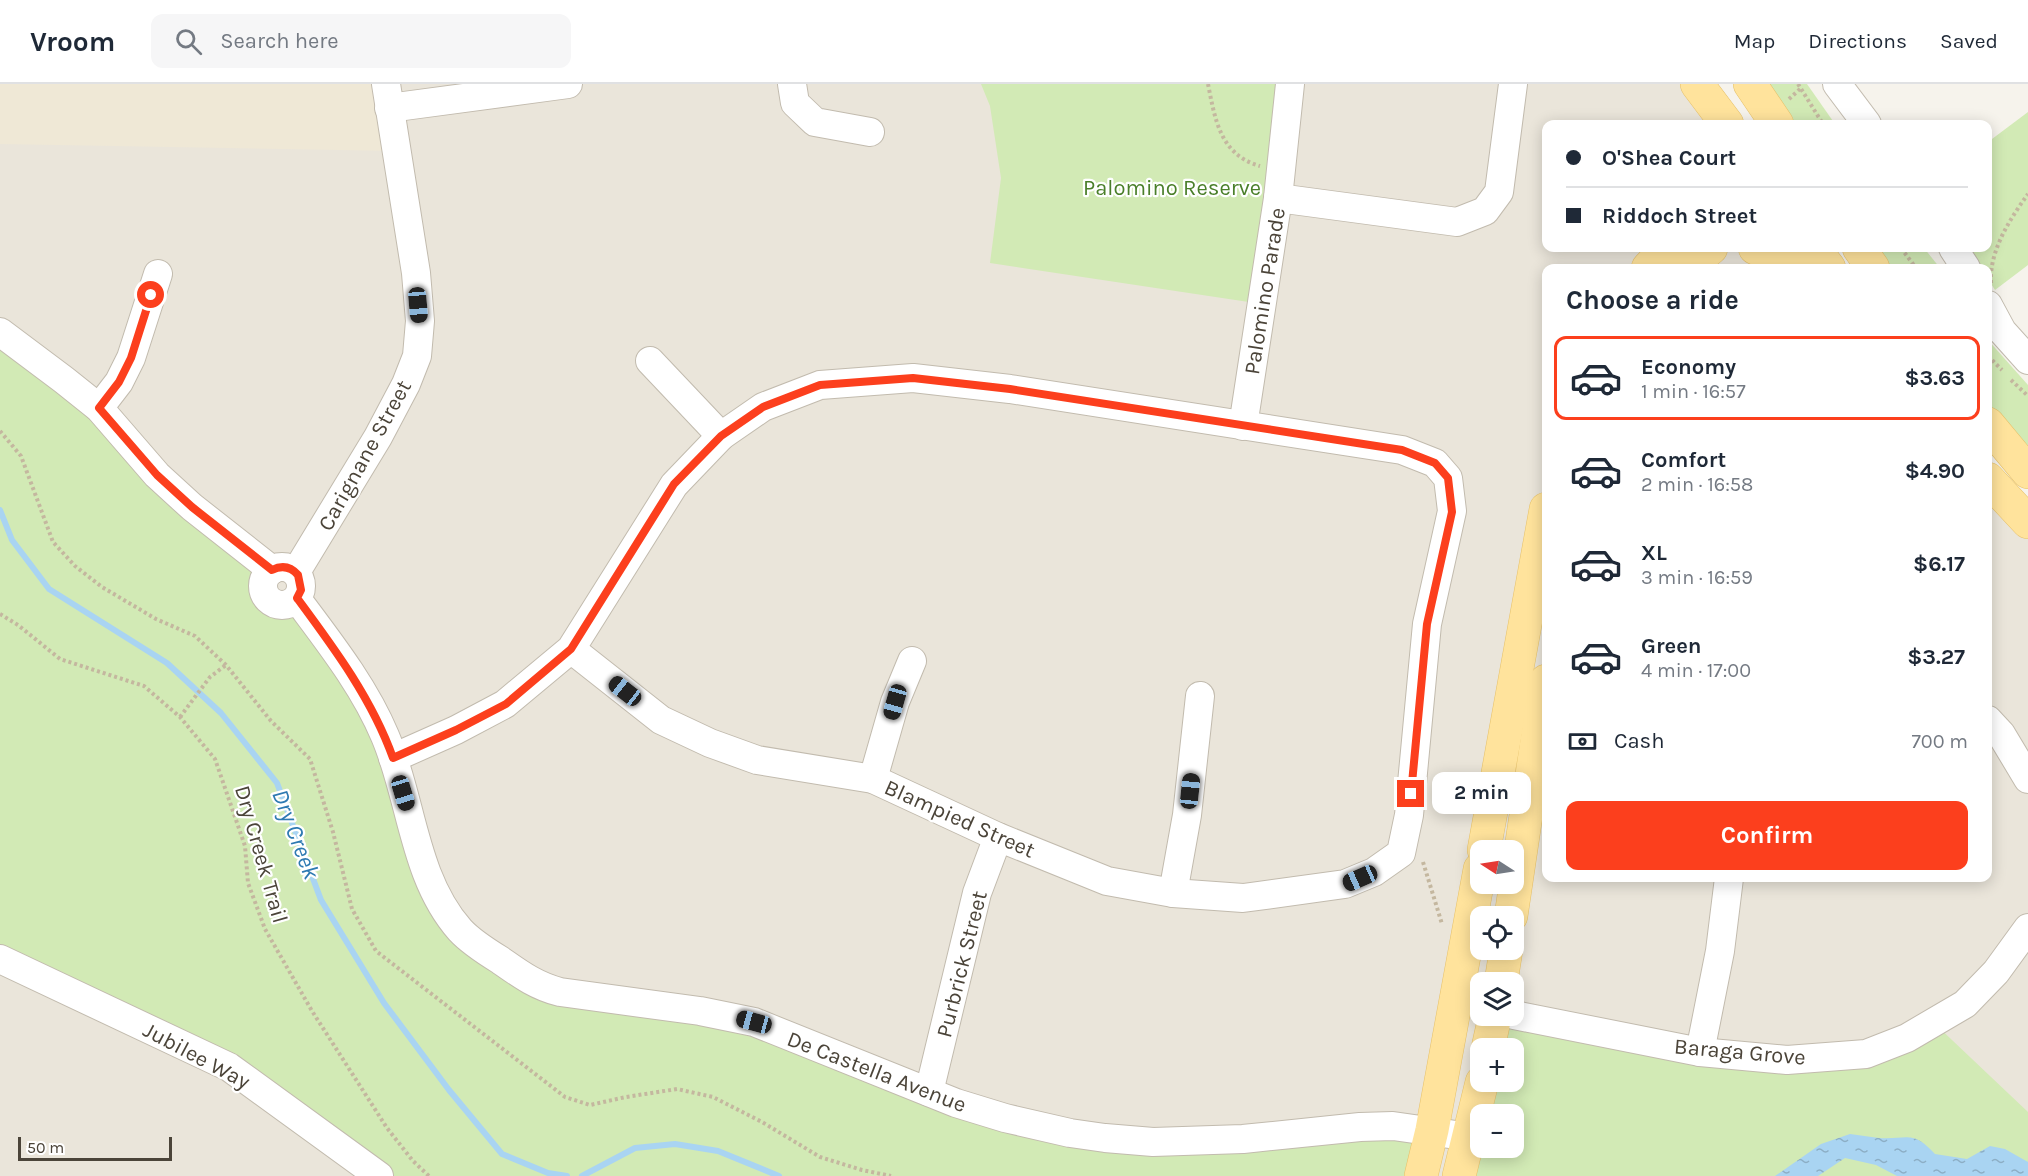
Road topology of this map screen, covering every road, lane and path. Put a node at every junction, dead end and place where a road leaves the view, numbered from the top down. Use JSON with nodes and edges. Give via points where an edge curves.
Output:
{"nodes":[{"id":1,"x":568,"y":84,"type":"edge"},
{"id":2,"x":792,"y":84,"type":"edge"},
{"id":3,"x":1208,"y":84,"type":"edge"},
{"id":4,"x":1290,"y":84,"type":"edge"},
{"id":5,"x":1513,"y":84,"type":"edge"},
{"id":6,"x":1750,"y":84,"type":"edge"},
{"id":7,"x":1837,"y":84,"type":"edge"},
{"id":8,"x":1800,"y":86,"type":"edge"},
{"id":9,"x":387,"y":96,"type":"edge"},
{"id":10,"x":1782,"y":113,"type":"edge"},
{"id":11,"x":1821,"y":120,"type":"edge"},
{"id":12,"x":1864,"y":120,"type":"edge"},
{"id":13,"x":870,"y":132,"type":"dead end"},
{"id":14,"x":1281,"y":169,"type":"junction"},
{"id":15,"x":2028,"y":194,"type":"edge"},
{"id":16,"x":1278,"y":198,"type":"junction"},
{"id":17,"x":1663,"y":252,"type":"edge"},
{"id":18,"x":1706,"y":252,"type":"edge"},
{"id":19,"x":1765,"y":252,"type":"edge"},
{"id":20,"x":1651,"y":264,"type":"edge"},
{"id":21,"x":1692,"y":264,"type":"edge"},
{"id":22,"x":1787,"y":264,"type":"edge"},
{"id":23,"x":1992,"y":268,"type":"edge"},
{"id":24,"x":158,"y":274,"type":"dead end"},
{"id":25,"x":1992,"y":304,"type":"edge"},
{"id":26,"x":0,"y":332,"type":"edge"},
{"id":27,"x":2028,"y":360,"type":"edge"},
{"id":28,"x":650,"y":361,"type":"dead end"},
{"id":29,"x":99,"y":408,"type":"junction"},
{"id":30,"x":1243,"y":426,"type":"junction"},
{"id":31,"x":1992,"y":429,"type":"edge"},
{"id":32,"x":721,"y":436,"type":"junction"},
{"id":33,"x":2028,"y":472,"type":"edge"},
{"id":34,"x":1992,"y":483,"type":"edge"},
{"id":35,"x":2028,"y":522,"type":"edge"},
{"id":36,"x":1542,"y":531,"type":"edge"},
{"id":37,"x":288,"y":580,"type":"junction"},
{"id":38,"x":0,"y":614,"type":"edge"},
{"id":39,"x":571,"y":649,"type":"junction"},
{"id":40,"x":912,"y":661,"type":"dead end"},
{"id":41,"x":226,"y":665,"type":"dead end"},
{"id":42,"x":1200,"y":696,"type":"dead end"},
{"id":43,"x":1542,"y":707,"type":"edge"},
{"id":44,"x":180,"y":717,"type":"junction"},
{"id":45,"x":1992,"y":724,"type":"edge"},
{"id":46,"x":393,"y":758,"type":"junction"},
{"id":47,"x":2028,"y":778,"type":"edge"},
{"id":48,"x":873,"y":779,"type":"junction"},
{"id":49,"x":998,"y":837,"type":"junction"},
{"id":50,"x":1486,"y":840,"type":"edge"},
{"id":51,"x":1420,"y":852,"type":"dead end"},
{"id":52,"x":1729,"y":882,"type":"edge"},
{"id":53,"x":1173,"y":893,"type":"junction"},
{"id":54,"x":1476,"y":894,"type":"edge"},
{"id":55,"x":1512,"y":906,"type":"edge"},
{"id":56,"x":1443,"y":927,"type":"dead end"},
{"id":57,"x":2028,"y":928,"type":"edge"},
{"id":58,"x":0,"y":959,"type":"edge"},
{"id":59,"x":1524,"y":1017,"type":"edge"},
{"id":60,"x":1700,"y":1052,"type":"junction"},
{"id":61,"x":929,"y":1092,"type":"junction"},
{"id":62,"x":1432,"y":1130,"type":"junction"},
{"id":63,"x":1470,"y":1137,"type":"joint"},
{"id":64,"x":379,"y":1176,"type":"edge"},
{"id":65,"x":429,"y":1176,"type":"edge"},
{"id":66,"x":1422,"y":1176,"type":"edge"},
{"id":67,"x":1459,"y":1176,"type":"edge"}],
"edges":[{"from":1,"to":9,"type":"street"},
{"from":2,"to":13,"type":"street","via":[[795,103],[815,123]]},
{"from":3,"to":14,"type":"path","via":[[1219,132],[1229,146],[1254,164]]},
{"from":4,"to":14,"type":"street","name":"Palomino Parade"},
{"from":5,"to":16,"type":"street","via":[[1499,192],[1485,211],[1456,222]]},
{"from":6,"to":10,"type":"main road"},
{"from":7,"to":12,"type":"street"},
{"from":8,"to":10,"type":"path"},
{"from":8,"to":11,"type":"path"},
{"from":9,"to":37,"type":"street","name":"Carignane Street","via":[[416,273],[420,321],[417,356],[378,437]]},
{"from":14,"to":16,"type":"street","name":"Palomino Parade"},
{"from":15,"to":23,"type":"path","via":[[2012,216]]},
{"from":16,"to":30,"type":"street","name":"Palomino Parade"},
{"from":17,"to":20,"type":"main road"},
{"from":18,"to":21,"type":"main road"},
{"from":19,"to":22,"type":"main road"},
{"from":24,"to":29,"type":"street","via":[[131,358]]},
{"from":25,"to":27,"type":"street","via":[[2002,331]]},
{"from":26,"to":29,"type":"street","name":"De Castella Avenue"},
{"from":28,"to":32,"type":"street"},
{"from":29,"to":37,"type":"street","name":"De Castella Avenue","via":[[157,475],[192,507]]},
{"from":30,"to":32,"type":"street","via":[[1010,389],[913,378],[820,385],[763,407]]},
{"from":30,"to":53,"type":"street","name":"Blampied Street","via":[[1402,450],[1435,463],[1448,478],[1452,512],[1427,624],[1409,815],[1401,853],[1374,872],[1346,884],[1243,898]]},
{"from":31,"to":33,"type":"main road"},
{"from":32,"to":39,"type":"street","via":[[674,484]]},
{"from":34,"to":35,"type":"main road"},
{"from":36,"to":50,"type":"main road"},
{"from":37,"to":46,"type":"street","name":"De Castella Avenue","via":[[362,692]]},
{"from":38,"to":44,"type":"path","name":"Dry Creek Trail","via":[[60,659],[144,686]]},
{"from":39,"to":46,"type":"street","via":[[506,704]]},
{"from":39,"to":48,"type":"street","name":"Blampied Street","via":[[661,720],[710,743],[757,760]]},
{"from":40,"to":48,"type":"street","via":[[895,702]]},
{"from":41,"to":44,"type":"path","via":[[210,677]]},
{"from":42,"to":53,"type":"street","via":[[1187,815]]},
{"from":43,"to":55,"type":"main road"},
{"from":44,"to":65,"type":"path","name":"Dry Creek Trail","via":[[215,759],[245,846],[248,883],[265,929],[387,1128]]},
{"from":45,"to":47,"type":"street"},
{"from":46,"to":61,"type":"street","name":"De Castella Avenue","via":[[437,899],[461,931],[531,981],[560,992],[754,1022]]},
{"from":48,"to":49,"type":"street","name":"Blampied Street"},
{"from":49,"to":53,"type":"street","name":"Blampied Street","via":[[1107,881]]},
{"from":49,"to":61,"type":"street","name":"Purbrick Street","via":[[977,893]]},
{"from":51,"to":56,"type":"path"},
{"from":52,"to":60,"type":"street","via":[[1720,951]]},
{"from":54,"to":62,"type":"main road"},
{"from":57,"to":60,"type":"street","name":"Baraga Grove","via":[[1996,972],[1965,1004],[1907,1038],[1866,1054],[1787,1060]]},
{"from":58,"to":64,"type":"street","name":"Jubilee Way","via":[[229,1067]]},
{"from":59,"to":60,"type":"street","name":"Baraga Grove"},
{"from":61,"to":62,"type":"street","name":"De Castella Avenue","via":[[1005,1118],[1070,1133],[1153,1142],[1360,1127]]},
{"from":62,"to":63,"type":"street","name":"De Castella Avenue"},
{"from":62,"to":66,"type":"main road"},
{"from":63,"to":67,"type":"main road"}]}
